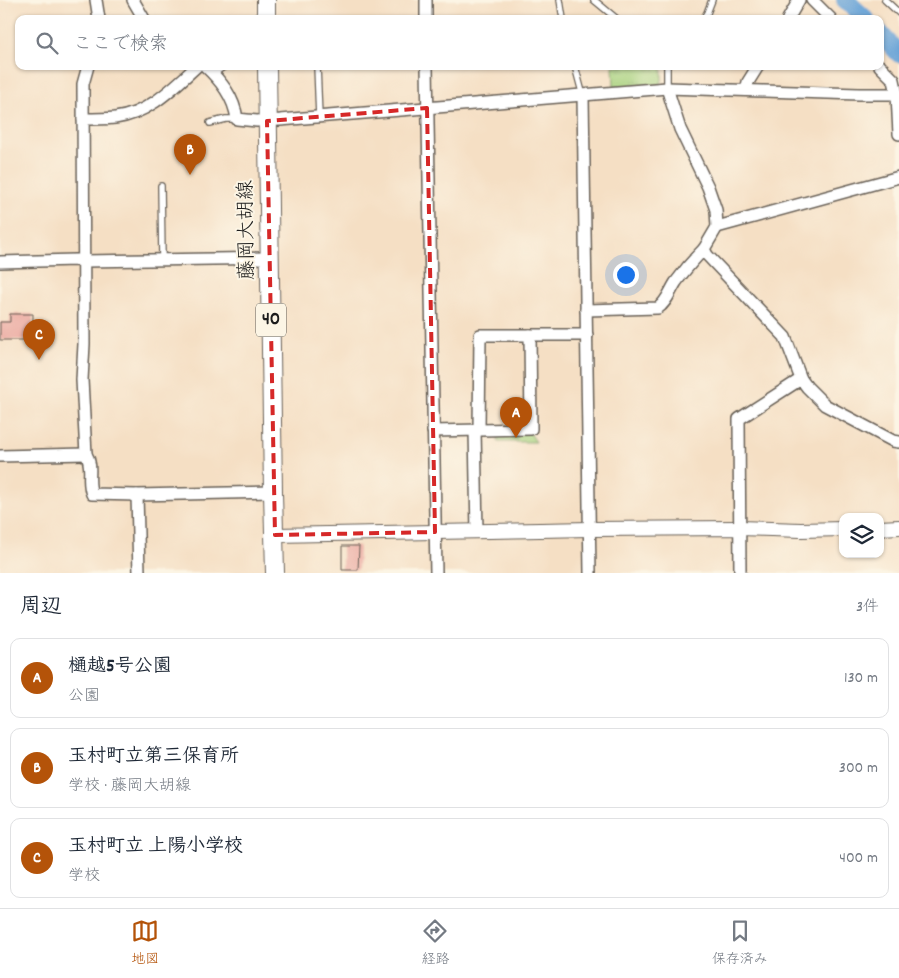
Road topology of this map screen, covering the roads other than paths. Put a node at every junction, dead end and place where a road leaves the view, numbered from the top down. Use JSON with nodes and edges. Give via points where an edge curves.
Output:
{"nodes":[{"id":1,"x":96,"y":0,"type":"edge"},
{"id":2,"x":133,"y":0,"type":"edge"},
{"id":3,"x":266,"y":0,"type":"edge"},
{"id":4,"x":426,"y":0,"type":"edge"},
{"id":5,"x":560,"y":0,"type":"edge"},
{"id":6,"x":594,"y":0,"type":"edge"},
{"id":7,"x":712,"y":0,"type":"edge"},
{"id":8,"x":799,"y":0,"type":"edge"},
{"id":9,"x":812,"y":0,"type":"edge"},
{"id":10,"x":886,"y":0,"type":"edge"},
{"id":11,"x":899,"y":13,"type":"edge"},
{"id":12,"x":98,"y":15,"type":"edge"},
{"id":13,"x":142,"y":15,"type":"edge"},
{"id":14,"x":266,"y":15,"type":"edge"},
{"id":15,"x":426,"y":15,"type":"edge"},
{"id":16,"x":563,"y":15,"type":"edge"},
{"id":17,"x":612,"y":15,"type":"edge"},
{"id":18,"x":706,"y":15,"type":"edge"},
{"id":19,"x":790,"y":15,"type":"edge"},
{"id":20,"x":828,"y":15,"type":"edge"},
{"id":21,"x":87,"y":70,"type":"edge"},
{"id":22,"x":193,"y":70,"type":"edge"},
{"id":23,"x":209,"y":70,"type":"edge"},
{"id":24,"x":267,"y":70,"type":"edge"},
{"id":25,"x":317,"y":70,"type":"edge"},
{"id":26,"x":427,"y":70,"type":"edge"},
{"id":27,"x":576,"y":70,"type":"edge"},
{"id":28,"x":667,"y":70,"type":"edge"},
{"id":29,"x":756,"y":70,"type":"edge"},
{"id":30,"x":884,"y":70,"type":"edge"},
{"id":31,"x":667,"y":88,"type":"junction"},
{"id":32,"x":746,"y":90,"type":"junction"},
{"id":33,"x":897,"y":94,"type":"junction"},
{"id":34,"x":583,"y":96,"type":"junction"},
{"id":35,"x":427,"y":108,"type":"junction"},
{"id":36,"x":319,"y":117,"type":"junction"},
{"id":37,"x":83,"y":119,"type":"junction"},
{"id":38,"x":238,"y":119,"type":"junction"},
{"id":39,"x":267,"y":121,"type":"junction"},
{"id":40,"x":210,"y":123,"type":"dead end"},
{"id":41,"x":899,"y":134,"type":"edge"},
{"id":42,"x":899,"y":177,"type":"edge"},
{"id":43,"x":161,"y":186,"type":"dead end"},
{"id":44,"x":717,"y":227,"type":"junction"},
{"id":45,"x":704,"y":249,"type":"junction"},
{"id":46,"x":270,"y":258,"type":"junction"},
{"id":47,"x":162,"y":259,"type":"junction"},
{"id":48,"x":0,"y":262,"type":"edge"},
{"id":49,"x":84,"y":262,"type":"junction"},
{"id":50,"x":586,"y":310,"type":"junction"},
{"id":51,"x":587,"y":335,"type":"junction"},
{"id":52,"x":530,"y":336,"type":"junction"},
{"id":53,"x":801,"y":379,"type":"junction"},
{"id":54,"x":477,"y":430,"type":"junction"},
{"id":55,"x":433,"y":431,"type":"junction"},
{"id":56,"x":899,"y":442,"type":"edge"},
{"id":57,"x":86,"y":454,"type":"junction"},
{"id":58,"x":0,"y":456,"type":"edge"},
{"id":59,"x":273,"y":492,"type":"junction"},
{"id":60,"x":137,"y":494,"type":"junction"},
{"id":61,"x":899,"y":527,"type":"edge"},
{"id":62,"x":739,"y":528,"type":"junction"},
{"id":63,"x":884,"y":528,"type":"edge"},
{"id":64,"x":590,"y":529,"type":"junction"},
{"id":65,"x":839,"y":529,"type":"edge"},
{"id":66,"x":435,"y":532,"type":"junction"},
{"id":67,"x":477,"y":532,"type":"junction"},
{"id":68,"x":275,"y":536,"type":"junction"},
{"id":69,"x":139,"y":573,"type":"edge"},
{"id":70,"x":276,"y":573,"type":"edge"},
{"id":71,"x":436,"y":573,"type":"edge"},
{"id":72,"x":590,"y":573,"type":"edge"},
{"id":73,"x":740,"y":573,"type":"edge"}],
"edges":[{"from":1,"to":12,"type":"street"},
{"from":2,"to":13,"type":"street"},
{"from":3,"to":14,"type":"main road"},
{"from":4,"to":15,"type":"street"},
{"from":5,"to":16,"type":"lane"},
{"from":6,"to":17,"type":"lane"},
{"from":7,"to":18,"type":"lane"},
{"from":8,"to":19,"type":"street"},
{"from":9,"to":20,"type":"street"},
{"from":10,"to":11,"type":"lane"},
{"from":21,"to":37,"type":"street","via":[[83,84]]},
{"from":22,"to":37,"type":"street","via":[[162,98],[131,114]]},
{"from":23,"to":38,"type":"street","via":[[225,88]]},
{"from":24,"to":39,"type":"main road","name":"藤岡大胡線","number":"40"},
{"from":25,"to":36,"type":"lane"},
{"from":26,"to":35,"type":"street"},
{"from":27,"to":34,"type":"lane"},
{"from":28,"to":31,"type":"lane"},
{"from":29,"to":32,"type":"street"},
{"from":30,"to":33,"type":"street","via":[[894,80]]},
{"from":31,"to":32,"type":"street"},
{"from":31,"to":34,"type":"street"},
{"from":31,"to":44,"type":"street","via":[[680,129],[708,187],[716,210]]},
{"from":32,"to":33,"type":"street"},
{"from":33,"to":41,"type":"street"},
{"from":34,"to":35,"type":"street"},
{"from":34,"to":50,"type":"street"},
{"from":35,"to":36,"type":"street"},
{"from":35,"to":55,"type":"street"},
{"from":36,"to":39,"type":"street"},
{"from":37,"to":49,"type":"street"},
{"from":38,"to":39,"type":"street"},
{"from":38,"to":40,"type":"lane"},
{"from":39,"to":46,"type":"main road","name":"藤岡大胡線","number":"40"},
{"from":42,"to":44,"type":"street"},
{"from":43,"to":47,"type":"lane"},
{"from":44,"to":45,"type":"street"},
{"from":45,"to":50,"type":"street","via":[[658,308]]},
{"from":45,"to":53,"type":"street","via":[[785,338]]},
{"from":46,"to":47,"type":"street"},
{"from":46,"to":59,"type":"main road","name":"藤岡大胡線","number":"40"},
{"from":47,"to":49,"type":"street"},
{"from":48,"to":49,"type":"street"},
{"from":49,"to":57,"type":"street","via":[[82,380]]},
{"from":50,"to":51,"type":"street"},
{"from":51,"to":52,"type":"street"},
{"from":51,"to":64,"type":"street"},
{"from":52,"to":54,"type":"street","via":[[480,335]]},
{"from":52,"to":54,"type":"street","via":[[531,429]]},
{"from":53,"to":56,"type":"street","via":[[825,405]]},
{"from":53,"to":62,"type":"street","via":[[739,419]]},
{"from":54,"to":55,"type":"street"},
{"from":54,"to":67,"type":"street"},
{"from":55,"to":66,"type":"street"},
{"from":57,"to":58,"type":"street"},
{"from":57,"to":60,"type":"street","via":[[90,460],[92,494]]},
{"from":59,"to":60,"type":"street"},
{"from":59,"to":68,"type":"main road","name":"藤岡大胡線","number":"40"},
{"from":60,"to":69,"type":"street"},
{"from":61,"to":63,"type":"street"},
{"from":62,"to":64,"type":"street"},
{"from":62,"to":65,"type":"street"},
{"from":62,"to":73,"type":"street"},
{"from":64,"to":67,"type":"street"},
{"from":64,"to":72,"type":"street"},
{"from":66,"to":67,"type":"street"},
{"from":66,"to":68,"type":"street"},
{"from":66,"to":71,"type":"street"},
{"from":68,"to":70,"type":"main road","name":"藤岡大胡線","number":"40"}]}
